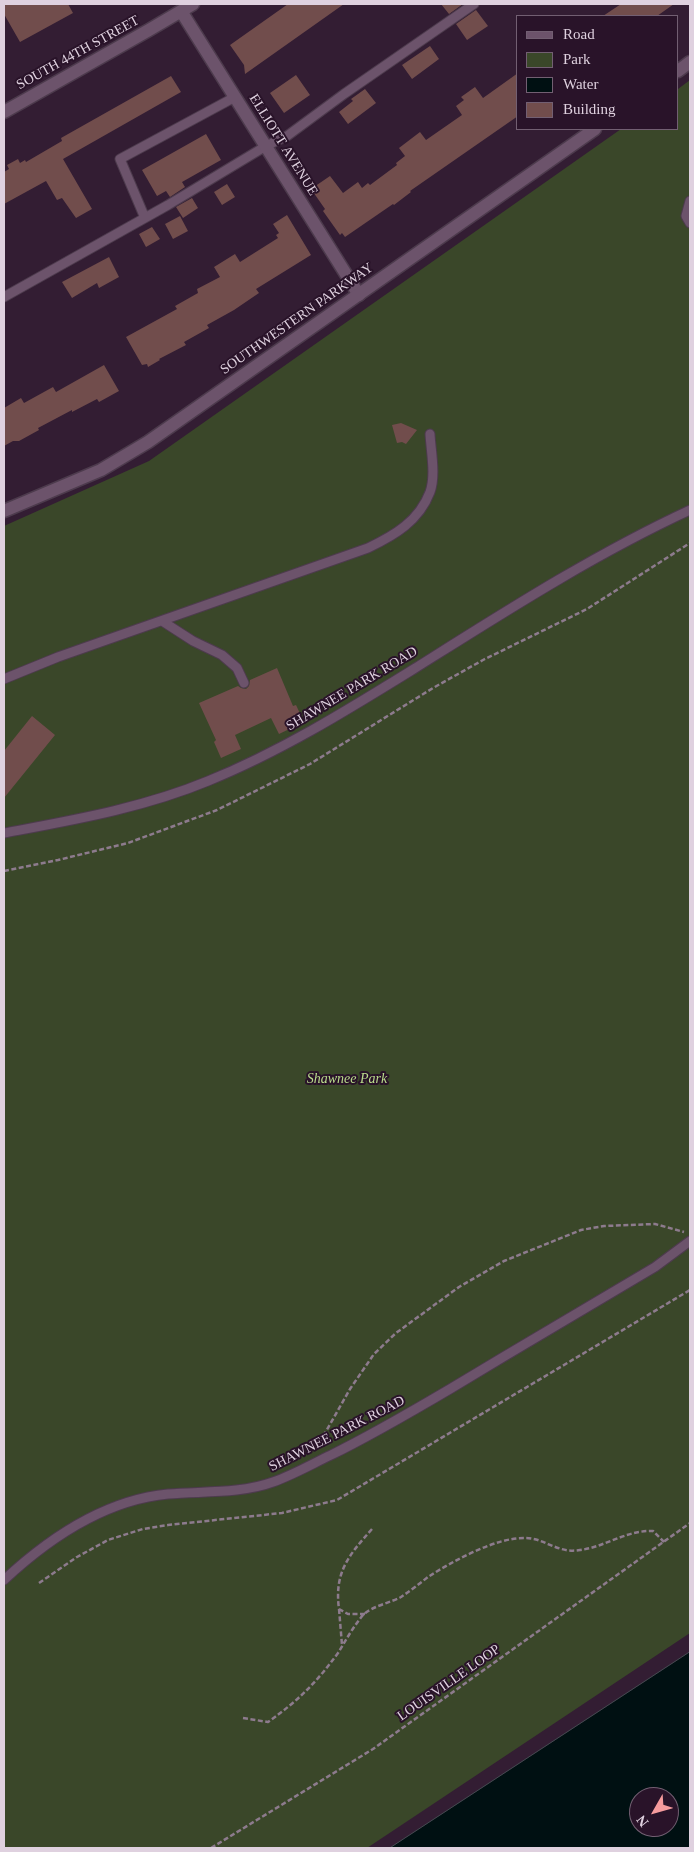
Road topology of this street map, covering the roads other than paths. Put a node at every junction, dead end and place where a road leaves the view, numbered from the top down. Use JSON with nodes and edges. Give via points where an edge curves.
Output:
{"nodes":[{"id":1,"x":474,"y":4,"type":"edge"},
{"id":2,"x":187,"y":7,"type":"edge"},
{"id":3,"x":690,"y":62,"type":"edge"},
{"id":4,"x":679,"y":70,"type":"edge"},
{"id":5,"x":235,"y":97,"type":"junction"},
{"id":6,"x":4,"y":112,"type":"edge"},
{"id":7,"x":594,"y":130,"type":"edge"},
{"id":8,"x":266,"y":146,"type":"junction"},
{"id":9,"x":690,"y":202,"type":"edge"},
{"id":10,"x":144,"y":218,"type":"junction"},
{"id":11,"x":690,"y":223,"type":"edge"},
{"id":12,"x":359,"y":294,"type":"junction"},
{"id":13,"x":4,"y":297,"type":"edge"},
{"id":14,"x":430,"y":434,"type":"dead end"},
{"id":15,"x":690,"y":510,"type":"edge"},
{"id":16,"x":4,"y":511,"type":"edge"},
{"id":17,"x":162,"y":621,"type":"junction"},
{"id":18,"x":4,"y":679,"type":"edge"},
{"id":19,"x":244,"y":683,"type":"dead end"},
{"id":20,"x":4,"y":833,"type":"edge"},
{"id":21,"x":690,"y":1241,"type":"edge"},
{"id":22,"x":4,"y":1580,"type":"edge"}],
"edges":[{"from":1,"to":8,"type":"lane","via":[[286,136]]},
{"from":2,"to":5,"type":"street","name":"ELLIOTT AVENUE"},
{"from":2,"to":6,"type":"street","name":"SOUTH 44TH STREET"},
{"from":3,"to":4,"type":"street"},
{"from":5,"to":8,"type":"street","name":"ELLIOTT AVENUE"},
{"from":5,"to":10,"type":"lane","via":[[120,159]]},
{"from":7,"to":12,"type":"street","name":"SOUTHWESTERN PARKWAY"},
{"from":8,"to":10,"type":"lane"},
{"from":8,"to":12,"type":"street","name":"ELLIOTT AVENUE"},
{"from":9,"to":11,"type":"lane","via":[[686,216]]},
{"from":10,"to":13,"type":"lane"},
{"from":12,"to":16,"type":"street","name":"SOUTHWESTERN PARKWAY","via":[[125,457]]},
{"from":14,"to":17,"type":"lane","via":[[433,470],[430,491],[416,518],[393,536],[368,548]]},
{"from":15,"to":20,"type":"lane","name":"SHAWNEE PARK ROAD","via":[[540,590],[344,712],[244,766],[199,785],[128,808]]},
{"from":17,"to":18,"type":"lane"},
{"from":17,"to":19,"type":"lane","via":[[222,655],[237,668]]},
{"from":21,"to":22,"type":"lane","name":"SHAWNEE PARK ROAD","via":[[654,1267],[382,1430],[306,1468],[254,1486],[136,1500],[99,1514],[59,1535]]}]}
